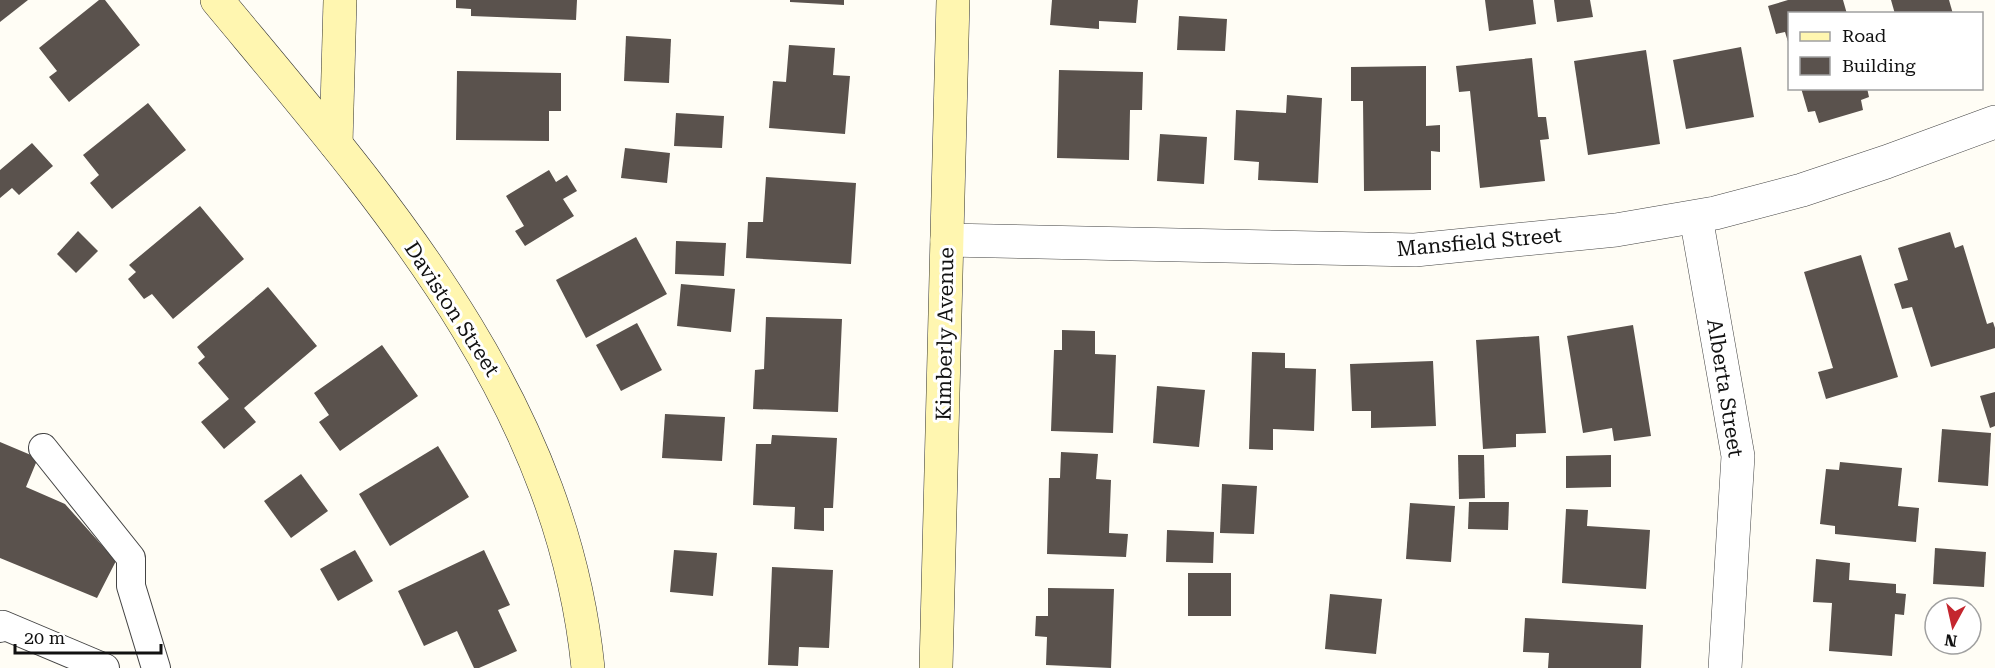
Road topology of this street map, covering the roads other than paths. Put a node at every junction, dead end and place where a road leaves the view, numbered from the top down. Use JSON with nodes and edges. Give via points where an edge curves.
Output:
{"nodes":[{"id":1,"x":217,"y":0,"type":"edge"},
{"id":2,"x":340,"y":0,"type":"edge"},
{"id":3,"x":953,"y":0,"type":"edge"},
{"id":4,"x":1995,"y":122,"type":"edge"},
{"id":5,"x":336,"y":144,"type":"junction"},
{"id":6,"x":1696,"y":217,"type":"junction"},
{"id":7,"x":948,"y":240,"type":"junction"},
{"id":8,"x":43,"y":448,"type":"dead end"},
{"id":9,"x":0,"y":628,"type":"edge"},
{"id":10,"x":105,"y":668,"type":"edge"},
{"id":11,"x":156,"y":668,"type":"edge"},
{"id":12,"x":588,"y":668,"type":"edge"},
{"id":13,"x":936,"y":668,"type":"edge"},
{"id":14,"x":1725,"y":668,"type":"edge"}],
"edges":[{"from":1,"to":5,"type":"main road","name":"Daviston Street"},
{"from":2,"to":5,"type":"main road"},
{"from":3,"to":7,"type":"main road","name":"Kimberly Avenue"},
{"from":4,"to":6,"type":"street","name":"Mansfield Street","via":[[1802,190]]},
{"from":5,"to":12,"type":"main road","name":"Daviston Street","via":[[427,264],[496,376],[544,481],[573,575]]},
{"from":6,"to":7,"type":"street","name":"Mansfield Street","via":[[1616,230],[1415,250]]},
{"from":6,"to":14,"type":"street","name":"Alberta Street","via":[[1738,456]]},
{"from":7,"to":13,"type":"main road","name":"Kimberly Avenue"},
{"from":8,"to":11,"type":"lane","via":[[131,558],[131,586]]},
{"from":9,"to":10,"type":"lane"}]}
